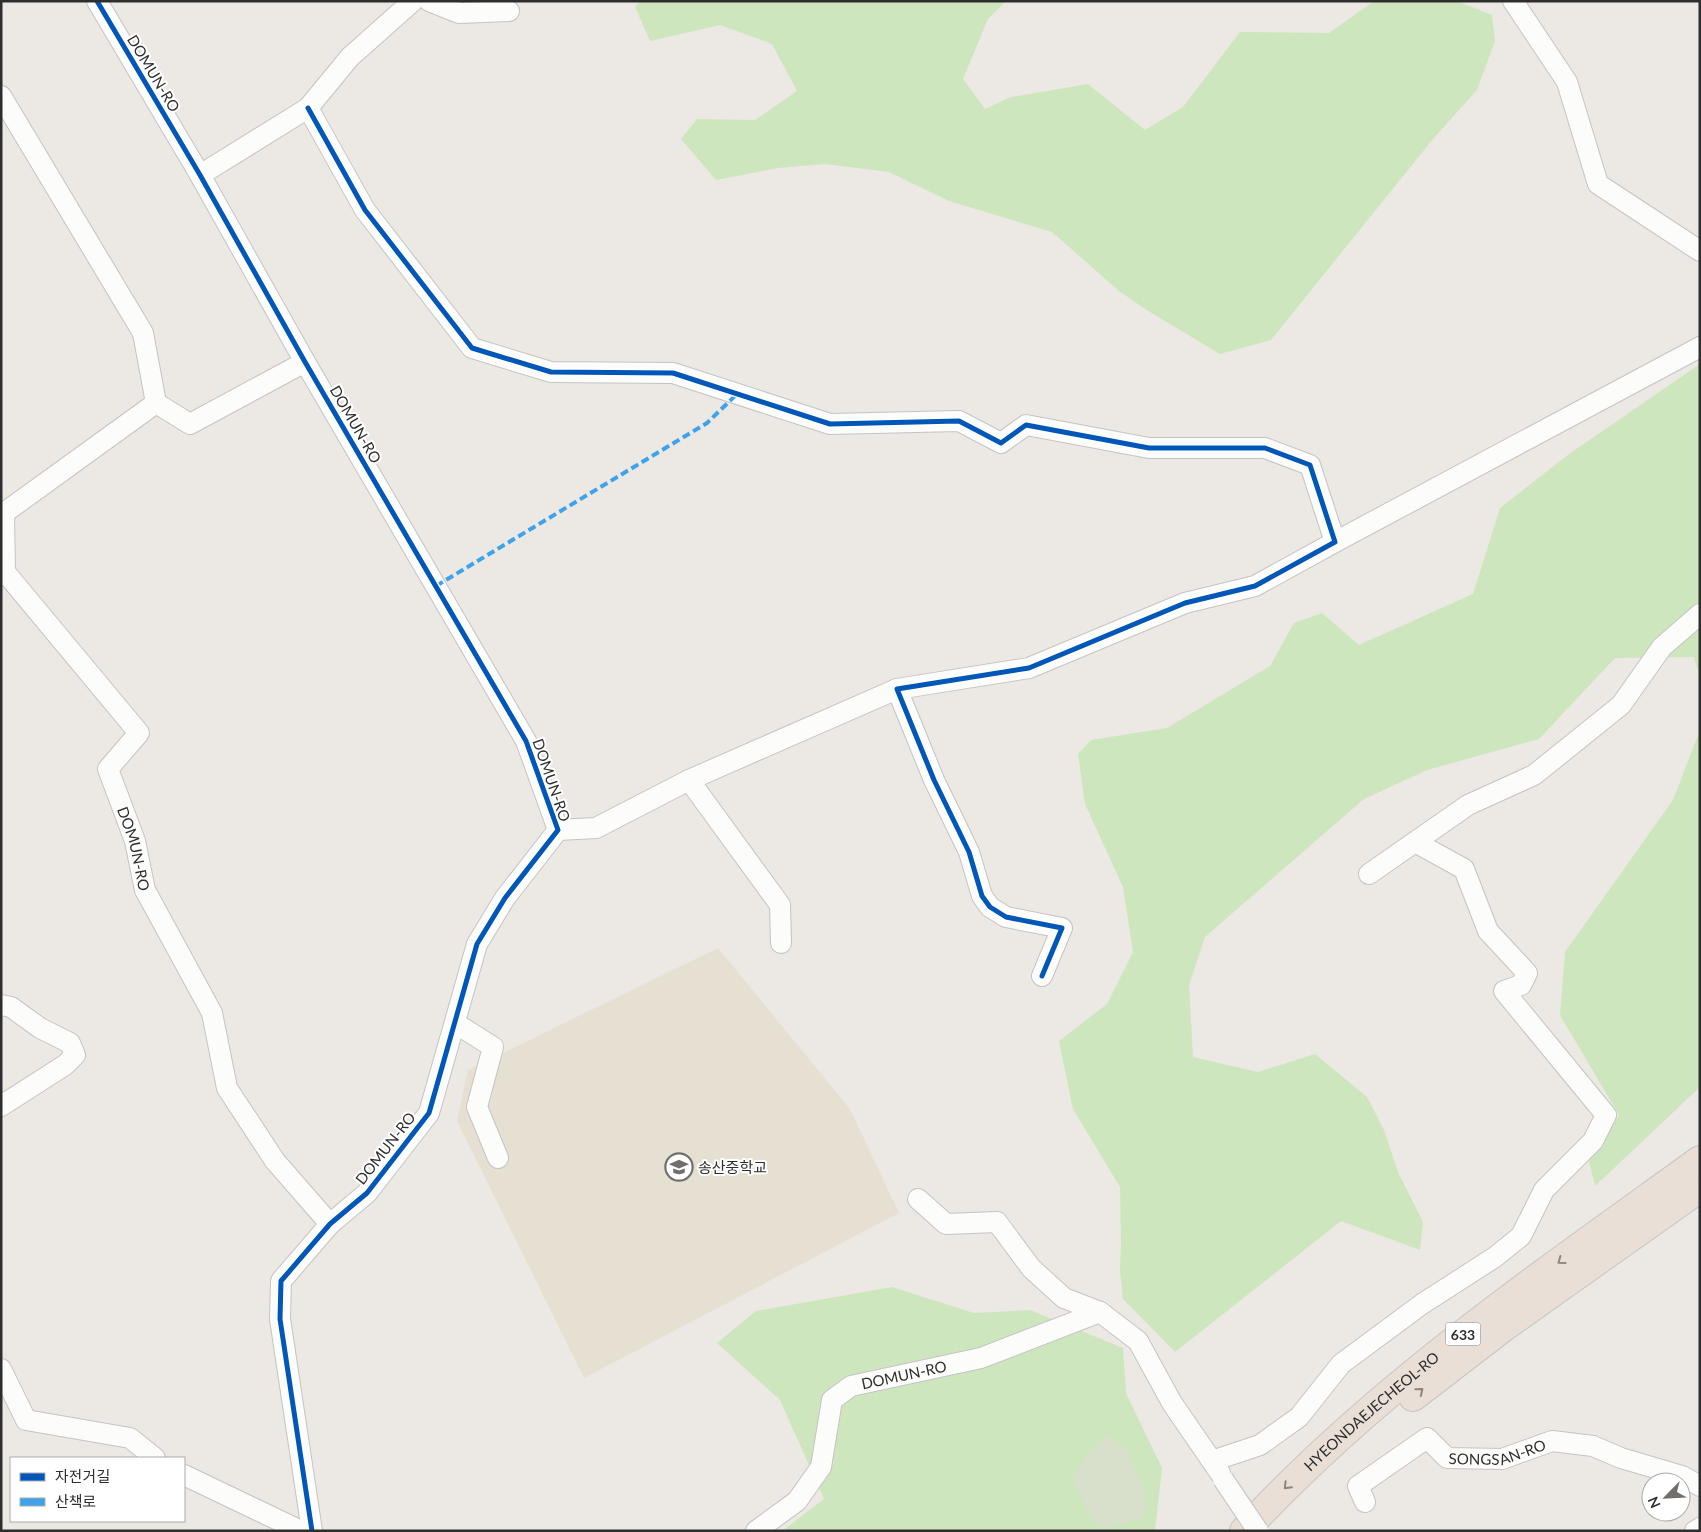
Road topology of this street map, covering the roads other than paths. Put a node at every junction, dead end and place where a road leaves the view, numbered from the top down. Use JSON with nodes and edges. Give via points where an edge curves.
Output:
{"nodes":[{"id":1,"x":97,"y":1,"type":"edge"},
{"id":2,"x":413,"y":1,"type":"edge"},
{"id":3,"x":430,"y":1,"type":"edge"},
{"id":4,"x":478,"y":1,"type":"edge"},
{"id":5,"x":1513,"y":1,"type":"edge"},
{"id":6,"x":510,"y":11,"type":"dead end"},
{"id":7,"x":459,"y":13,"type":"junction"},
{"id":8,"x":1,"y":96,"type":"edge"},
{"id":9,"x":308,"y":108,"type":"junction"},
{"id":10,"x":200,"y":176,"type":"junction"},
{"id":11,"x":1700,"y":251,"type":"edge"},
{"id":12,"x":1700,"y":347,"type":"edge"},
{"id":13,"x":305,"y":362,"type":"junction"},
{"id":14,"x":156,"y":403,"type":"junction"},
{"id":15,"x":1335,"y":542,"type":"junction"},
{"id":16,"x":3,"y":574,"type":"edge"},
{"id":17,"x":1700,"y":614,"type":"edge"},
{"id":18,"x":897,"y":689,"type":"junction"},
{"id":19,"x":688,"y":780,"type":"junction"},
{"id":20,"x":558,"y":830,"type":"junction"},
{"id":21,"x":1415,"y":842,"type":"junction"},
{"id":22,"x":1368,"y":874,"type":"dead end"},
{"id":23,"x":781,"y":943,"type":"dead end"},
{"id":24,"x":1042,"y":976,"type":"dead end"},
{"id":25,"x":1,"y":1005,"type":"edge"},
{"id":26,"x":455,"y":1023,"type":"junction"},
{"id":27,"x":1,"y":1106,"type":"edge"},
{"id":28,"x":1700,"y":1146,"type":"edge"},
{"id":29,"x":498,"y":1158,"type":"dead end"},
{"id":30,"x":1700,"y":1160,"type":"edge"},
{"id":31,"x":1700,"y":1188,"type":"edge"},
{"id":32,"x":918,"y":1199,"type":"dead end"},
{"id":33,"x":1700,"y":1202,"type":"edge"},
{"id":34,"x":330,"y":1224,"type":"junction"},
{"id":35,"x":1597,"y":1248,"type":"junction"},
{"id":36,"x":1100,"y":1312,"type":"junction"},
{"id":37,"x":1,"y":1369,"type":"edge"},
{"id":38,"x":154,"y":1457,"type":"edge"},
{"id":39,"x":1212,"y":1461,"type":"junction"},
{"id":40,"x":185,"y":1475,"type":"edge"},
{"id":41,"x":1700,"y":1486,"type":"edge"},
{"id":42,"x":1365,"y":1502,"type":"dead end"},
{"id":43,"x":1700,"y":1528,"type":"edge"},
{"id":44,"x":301,"y":1531,"type":"edge"},
{"id":45,"x":312,"y":1531,"type":"edge"},
{"id":46,"x":756,"y":1531,"type":"edge"},
{"id":47,"x":1244,"y":1531,"type":"edge"},
{"id":48,"x":1258,"y":1531,"type":"edge"},
{"id":49,"x":1269,"y":1531,"type":"edge"},
{"id":50,"x":1695,"y":1531,"type":"edge"}],
"edges":[{"from":1,"to":10,"type":"street","name":"DOMUN-RO"},
{"from":2,"to":9,"type":"street","via":[[350,57]]},
{"from":3,"to":7,"type":"street"},
{"from":4,"to":7,"type":"street"},
{"from":5,"to":11,"type":"street","via":[[1567,82],[1598,184]]},
{"from":6,"to":7,"type":"street"},
{"from":8,"to":14,"type":"street","via":[[143,333]]},
{"from":9,"to":10,"type":"street"},
{"from":9,"to":15,"type":"street","via":[[365,210],[472,348],[551,372],[673,373],[830,424],[959,421],[1001,443],[1026,425],[1148,448],[1265,448],[1310,465]]},
{"from":10,"to":13,"type":"street","name":"DOMUN-RO"},
{"from":12,"to":15,"type":"street"},
{"from":13,"to":14,"type":"street","via":[[190,424]]},
{"from":13,"to":20,"type":"street","name":"DOMUN-RO","via":[[526,740]]},
{"from":14,"to":16,"type":"street","via":[[4,513]]},
{"from":15,"to":18,"type":"street","via":[[1255,586],[1186,603],[1029,668]]},
{"from":16,"to":34,"type":"street","name":"DOMUN-RO","via":[[139,733],[108,769],[135,841],[145,890],[212,1013],[227,1088],[275,1161]]},
{"from":17,"to":21,"type":"street","via":[[1662,647],[1620,704],[1534,775],[1468,805]]},
{"from":18,"to":19,"type":"street"},
{"from":18,"to":24,"type":"street","via":[[934,780],[969,852],[982,896],[990,907],[1006,917],[1062,928]]},
{"from":19,"to":20,"type":"street","via":[[596,828]]},
{"from":19,"to":23,"type":"street","via":[[780,905]]},
{"from":20,"to":26,"type":"street","name":"DOMUN-RO","via":[[505,898],[477,944]]},
{"from":21,"to":22,"type":"street"},
{"from":21,"to":39,"type":"street","via":[[1464,869],[1488,931],[1527,973],[1521,985],[1504,992],[1606,1116],[1593,1141],[1544,1190],[1521,1236],[1341,1364],[1299,1417],[1260,1444]]},
{"from":25,"to":27,"type":"street","via":[[11,1007],[40,1028],[70,1043],[75,1055],[65,1065]]},
{"from":26,"to":29,"type":"street","via":[[493,1047],[477,1107]]},
{"from":26,"to":34,"type":"street","name":"DOMUN-RO","via":[[428,1113],[367,1193]]},
{"from":28,"to":35,"type":"highway"},
{"from":30,"to":35,"type":"highway","name":"HYEONDAEJECHEOL-RO","number":"633"},
{"from":31,"to":35,"type":"highway","name":"HYEONDAEJECHEOL-RO","number":"633"},
{"from":32,"to":36,"type":"street","via":[[946,1224],[997,1222],[1031,1268],[1064,1298]]},
{"from":33,"to":35,"type":"highway"},
{"from":34,"to":45,"type":"street","name":"DOMUN-RO","via":[[282,1282],[280,1319]]},
{"from":35,"to":47,"type":"highway","name":"HYEONDAEJECHEOL-RO","number":"633","one_way":true,"via":[[1445,1347],[1325,1449]]},
{"from":49,"to":35,"type":"highway","name":"HYEONDAEJECHEOL-RO","number":"633","one_way":true,"via":[[1368,1434]]},
{"from":36,"to":39,"type":"street","via":[[1138,1341],[1172,1404]]},
{"from":36,"to":46,"type":"street","name":"DOMUN-RO","via":[[981,1358],[851,1386],[832,1400],[821,1467],[796,1501]]},
{"from":37,"to":38,"type":"street","via":[[26,1420],[130,1438]]},
{"from":39,"to":48,"type":"street","bridge":true},
{"from":40,"to":44,"type":"street"},
{"from":41,"to":42,"type":"street","name":"SONGSAN-RO","via":[[1682,1476],[1593,1446],[1552,1441],[1502,1459],[1447,1458],[1428,1438],[1358,1486]]},
{"from":43,"to":50,"type":"street"}]}
